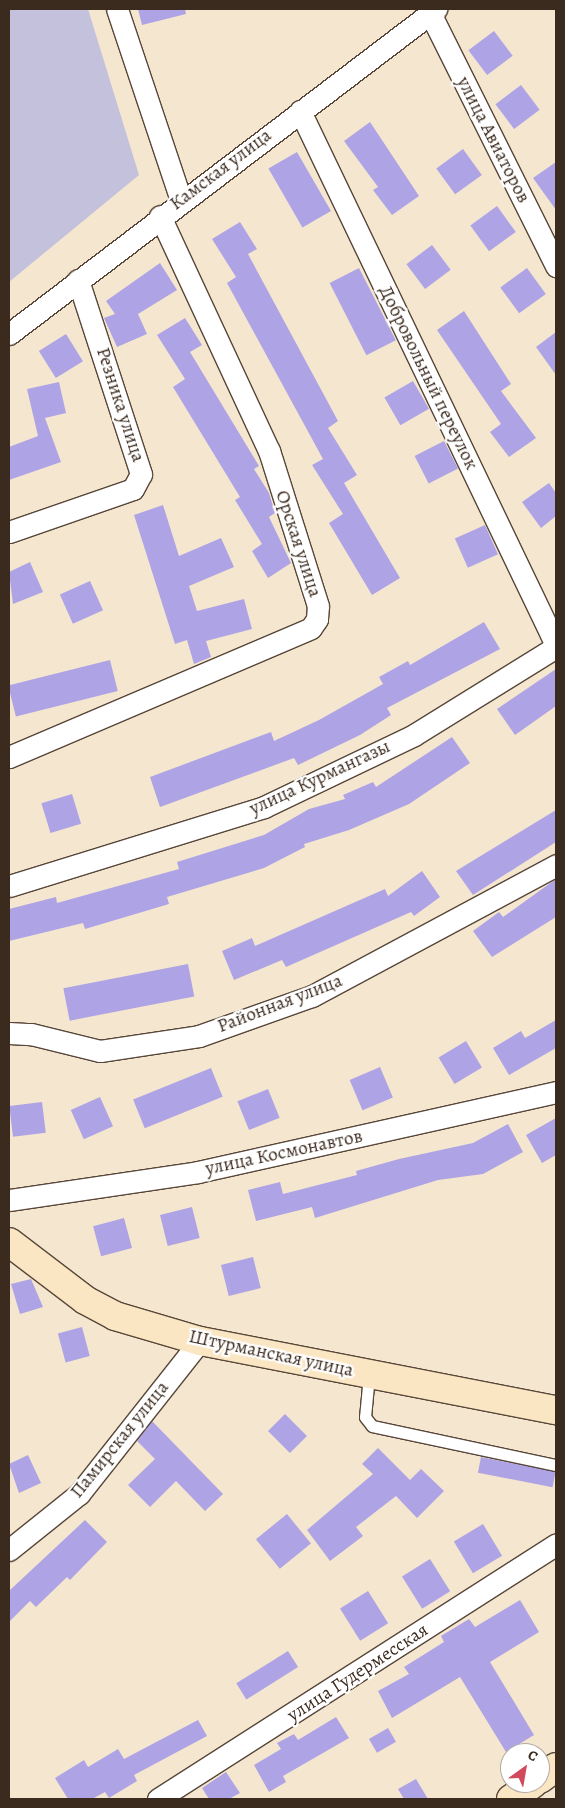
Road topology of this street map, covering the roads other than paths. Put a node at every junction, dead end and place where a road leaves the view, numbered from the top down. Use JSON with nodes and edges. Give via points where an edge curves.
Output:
{"nodes":[{"id":1,"x":117,"y":9,"type":"edge"},
{"id":2,"x":433,"y":11,"type":"edge"},
{"id":3,"x":300,"y":111,"type":"junction"},
{"id":4,"x":181,"y":200,"type":"junction"},
{"id":5,"x":160,"y":216,"type":"junction"},
{"id":6,"x":556,"y":266,"type":"edge"},
{"id":7,"x":78,"y":280,"type":"junction"},
{"id":8,"x":9,"y":334,"type":"edge"},
{"id":9,"x":9,"y":532,"type":"edge"},
{"id":10,"x":556,"y":646,"type":"edge"},
{"id":11,"x":9,"y":757,"type":"edge"},
{"id":12,"x":556,"y":865,"type":"edge"},
{"id":13,"x":9,"y":886,"type":"edge"},
{"id":14,"x":9,"y":1033,"type":"edge"},
{"id":15,"x":556,"y":1092,"type":"edge"},
{"id":16,"x":9,"y":1200,"type":"edge"},
{"id":17,"x":9,"y":1242,"type":"edge"},
{"id":18,"x":200,"y":1341,"type":"junction"},
{"id":19,"x":369,"y":1375,"type":"junction"},
{"id":20,"x":556,"y":1410,"type":"edge"},
{"id":21,"x":556,"y":1465,"type":"edge"},
{"id":22,"x":556,"y":1544,"type":"edge"},
{"id":23,"x":9,"y":1550,"type":"edge"},
{"id":24,"x":158,"y":1799,"type":"edge"}],
"edges":[{"from":1,"to":4,"type":"street"},
{"from":2,"to":3,"type":"street","name":"Камская улица"},
{"from":2,"to":6,"type":"street","name":"улица Авиаторов"},
{"from":3,"to":4,"type":"street","name":"Камская улица"},
{"from":3,"to":10,"type":"street","name":"Добровольный переулок"},
{"from":4,"to":5,"type":"street","name":"Камская улица"},
{"from":5,"to":7,"type":"street","name":"Камская улица"},
{"from":5,"to":11,"type":"street","name":"Орская улица","via":[[269,451],[318,606],[317,619],[311,628]]},
{"from":7,"to":8,"type":"street","name":"Камская улица"},
{"from":7,"to":9,"type":"street","name":"Резника улица","via":[[141,474],[133,489]]},
{"from":10,"to":13,"type":"street","name":"улица Курмангазы","via":[[414,735],[264,807]]},
{"from":12,"to":14,"type":"street","name":"Районная улица","via":[[312,996],[199,1036],[100,1051],[31,1034]]},
{"from":15,"to":16,"type":"street","name":"улица Космонавтов","via":[[198,1172]]},
{"from":17,"to":18,"type":"street","name":"Штурманская улица","via":[[85,1300],[115,1316]]},
{"from":18,"to":19,"type":"street","name":"Штурманская улица"},
{"from":18,"to":23,"type":"street","name":"Памирская улица","via":[[79,1494]]},
{"from":19,"to":20,"type":"street","name":"Штурманская улица"},
{"from":19,"to":21,"type":"lane","via":[[365,1417],[372,1426]]},
{"from":22,"to":24,"type":"street","name":"улица Гудермесская"}]}
